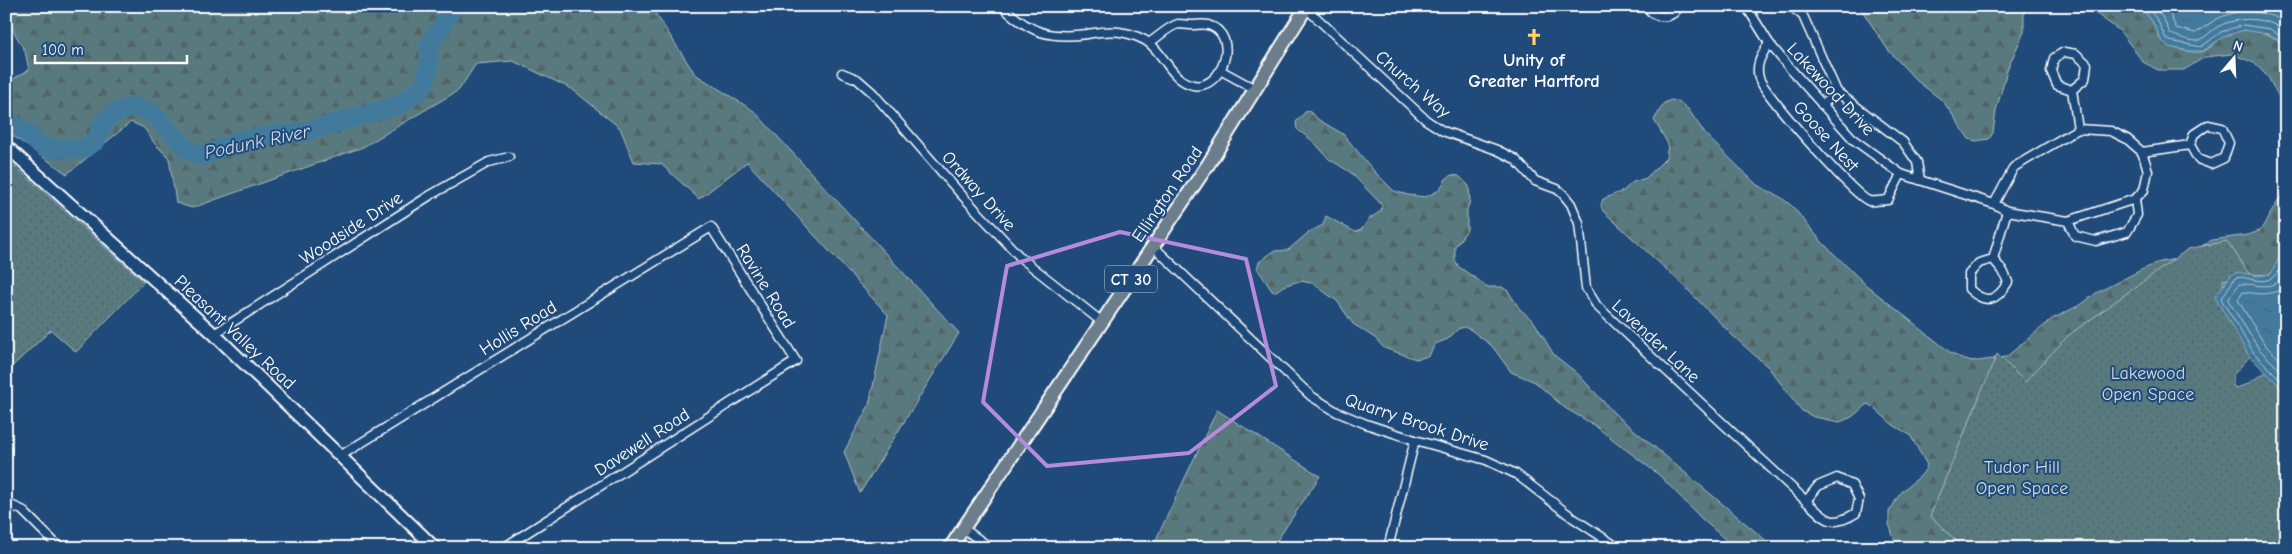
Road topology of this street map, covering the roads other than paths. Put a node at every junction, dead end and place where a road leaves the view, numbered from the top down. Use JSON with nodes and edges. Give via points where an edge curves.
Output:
{"nodes":[{"id":1,"x":1002,"y":6,"type":"edge"},
{"id":2,"x":1646,"y":6,"type":"edge"},
{"id":3,"x":1678,"y":6,"type":"edge"},
{"id":4,"x":1759,"y":6,"type":"edge"},
{"id":5,"x":1791,"y":6,"type":"edge"},
{"id":6,"x":1307,"y":7,"type":"edge"},
{"id":7,"x":1748,"y":9,"type":"edge"},
{"id":8,"x":1150,"y":43,"type":"junction"},
{"id":9,"x":1769,"y":43,"type":"junction"},
{"id":10,"x":1220,"y":70,"type":"junction"},
{"id":11,"x":842,"y":73,"type":"dead end"},
{"id":12,"x":1255,"y":89,"type":"junction"},
{"id":13,"x":2072,"y":90,"type":"junction"},
{"id":14,"x":1837,"y":92,"type":"junction"},
{"id":15,"x":1822,"y":105,"type":"junction"},
{"id":16,"x":2078,"y":129,"type":"junction"},
{"id":17,"x":2190,"y":145,"type":"junction"},
{"id":18,"x":6,"y":146,"type":"edge"},
{"id":19,"x":2142,"y":152,"type":"junction"},
{"id":20,"x":509,"y":157,"type":"dead end"},
{"id":21,"x":1901,"y":174,"type":"junction"},
{"id":22,"x":1920,"y":180,"type":"junction"},
{"id":23,"x":1536,"y":181,"type":"joint"},
{"id":24,"x":2135,"y":198,"type":"junction"},
{"id":25,"x":1994,"y":204,"type":"junction"},
{"id":26,"x":2007,"y":211,"type":"junction"},
{"id":27,"x":2068,"y":221,"type":"junction"},
{"id":28,"x":711,"y":227,"type":"joint"},
{"id":29,"x":1153,"y":246,"type":"junction"},
{"id":30,"x":1993,"y":259,"type":"junction"},
{"id":31,"x":1102,"y":322,"type":"junction"},
{"id":32,"x":214,"y":334,"type":"junction"},
{"id":33,"x":796,"y":361,"type":"joint"},
{"id":34,"x":1415,"y":440,"type":"junction"},
{"id":35,"x":340,"y":456,"type":"junction"},
{"id":36,"x":1806,"y":501,"type":"junction"},
{"id":37,"x":6,"y":502,"type":"edge"},
{"id":38,"x":964,"y":529,"type":"junction"},
{"id":39,"x":60,"y":548,"type":"edge"},
{"id":40,"x":435,"y":548,"type":"edge"},
{"id":41,"x":503,"y":548,"type":"edge"},
{"id":42,"x":950,"y":548,"type":"edge"},
{"id":43,"x":991,"y":548,"type":"edge"},
{"id":44,"x":1388,"y":548,"type":"edge"},
{"id":45,"x":1619,"y":548,"type":"edge"}],
"edges":[{"from":1,"to":8,"type":"street","via":[[1033,31],[1070,36],[1125,33]]},
{"from":2,"to":3,"type":"street","via":[[1650,12],[1664,18],[1672,15]]},
{"from":4,"to":7,"type":"street"},
{"from":5,"to":14,"type":"street","via":[[1803,16]]},
{"from":6,"to":12,"type":"main road","name":"Ellington Road","number":"CT 30"},
{"from":6,"to":23,"type":"street","name":"Church Way","via":[[1426,120],[1443,131],[1516,159]]},
{"from":7,"to":9,"type":"street","name":"Lakewood Drive"},
{"from":8,"to":10,"type":"street","via":[[1174,74],[1193,85],[1207,83]]},
{"from":8,"to":10,"type":"street","via":[[1176,24],[1209,25],[1220,33],[1226,43],[1227,56]]},
{"from":9,"to":15,"type":"street","name":"Lakewood Drive"},
{"from":9,"to":21,"type":"street","name":"Goose Nest","via":[[1758,63],[1760,79],[1789,119],[1852,188],[1868,201],[1888,200]]},
{"from":10,"to":12,"type":"street"},
{"from":11,"to":31,"type":"street","name":"Ordway Drive","via":[[857,78],[873,92],[1020,258]]},
{"from":12,"to":29,"type":"main road","name":"Ellington Road","number":"CT 30"},
{"from":13,"to":13,"type":"street","via":[[2085,79],[2087,64],[2076,54],[2064,52],[2054,58],[2051,71],[2057,85]]},
{"from":13,"to":16,"type":"street"},
{"from":14,"to":15,"type":"street"},
{"from":14,"to":22,"type":"street","via":[[1903,142],[1917,162]]},
{"from":15,"to":21,"type":"street","name":"Lakewood Drive","via":[[1854,140]]},
{"from":16,"to":19,"type":"street","via":[[2111,131]]},
{"from":16,"to":25,"type":"street","via":[[2014,167]]},
{"from":17,"to":17,"type":"street","via":[[2198,159],[2211,164],[2224,158],[2229,143],[2222,128],[2208,125],[2194,134]]},
{"from":17,"to":19,"type":"street"},
{"from":18,"to":32,"type":"main road","name":"Pleasant Valley Road"},
{"from":19,"to":24,"type":"street","via":[[2148,172],[2144,190]]},
{"from":20,"to":32,"type":"street","name":"Woodside Drive","via":[[488,162],[429,196]]},
{"from":21,"to":22,"type":"street","name":"Lakewood Drive"},
{"from":22,"to":25,"type":"street","name":"Lakewood Drive"},
{"from":23,"to":36,"type":"street","name":"Lavender Lane","via":[[1557,189],[1571,204],[1579,223],[1586,288],[1596,306]]},
{"from":24,"to":27,"type":"street","name":"Lakewood Drive"},
{"from":24,"to":27,"type":"street","via":[[2137,215],[2127,232],[2096,241],[2075,236]]},
{"from":25,"to":26,"type":"street","name":"Lakewood Drive"},
{"from":26,"to":27,"type":"street","name":"Lakewood Drive"},
{"from":26,"to":30,"type":"street"},
{"from":28,"to":33,"type":"street","name":"Ravine Road"},
{"from":28,"to":35,"type":"street","name":"Hollis Road"},
{"from":29,"to":31,"type":"main road","name":"Ellington Road","number":"CT 30"},
{"from":29,"to":34,"type":"street","name":"Quarry Brook Drive","via":[[1311,396],[1337,412]]},
{"from":30,"to":30,"type":"street","via":[[1979,263],[1969,274],[1969,289],[1989,300],[2000,295],[2008,282]]},
{"from":31,"to":38,"type":"main road","name":"Ellington Road","number":"CT 30"},
{"from":32,"to":35,"type":"main road","name":"Pleasant Valley Road"},
{"from":33,"to":41,"type":"street","name":"Davewell Road"},
{"from":34,"to":44,"type":"street"},
{"from":34,"to":45,"type":"street","name":"Quarry Brook Drive","via":[[1486,460],[1516,474]]},
{"from":35,"to":40,"type":"main road","name":"Pleasant Valley Road"},
{"from":36,"to":36,"type":"street","name":"Lavender Lane","via":[[1827,520],[1842,522],[1856,513],[1859,499],[1852,484],[1837,478],[1818,486]]},
{"from":37,"to":39,"type":"street","via":[[22,510]]},
{"from":38,"to":42,"type":"main road","name":"Ellington Road","number":"CT 30"},
{"from":38,"to":43,"type":"street"}]}
